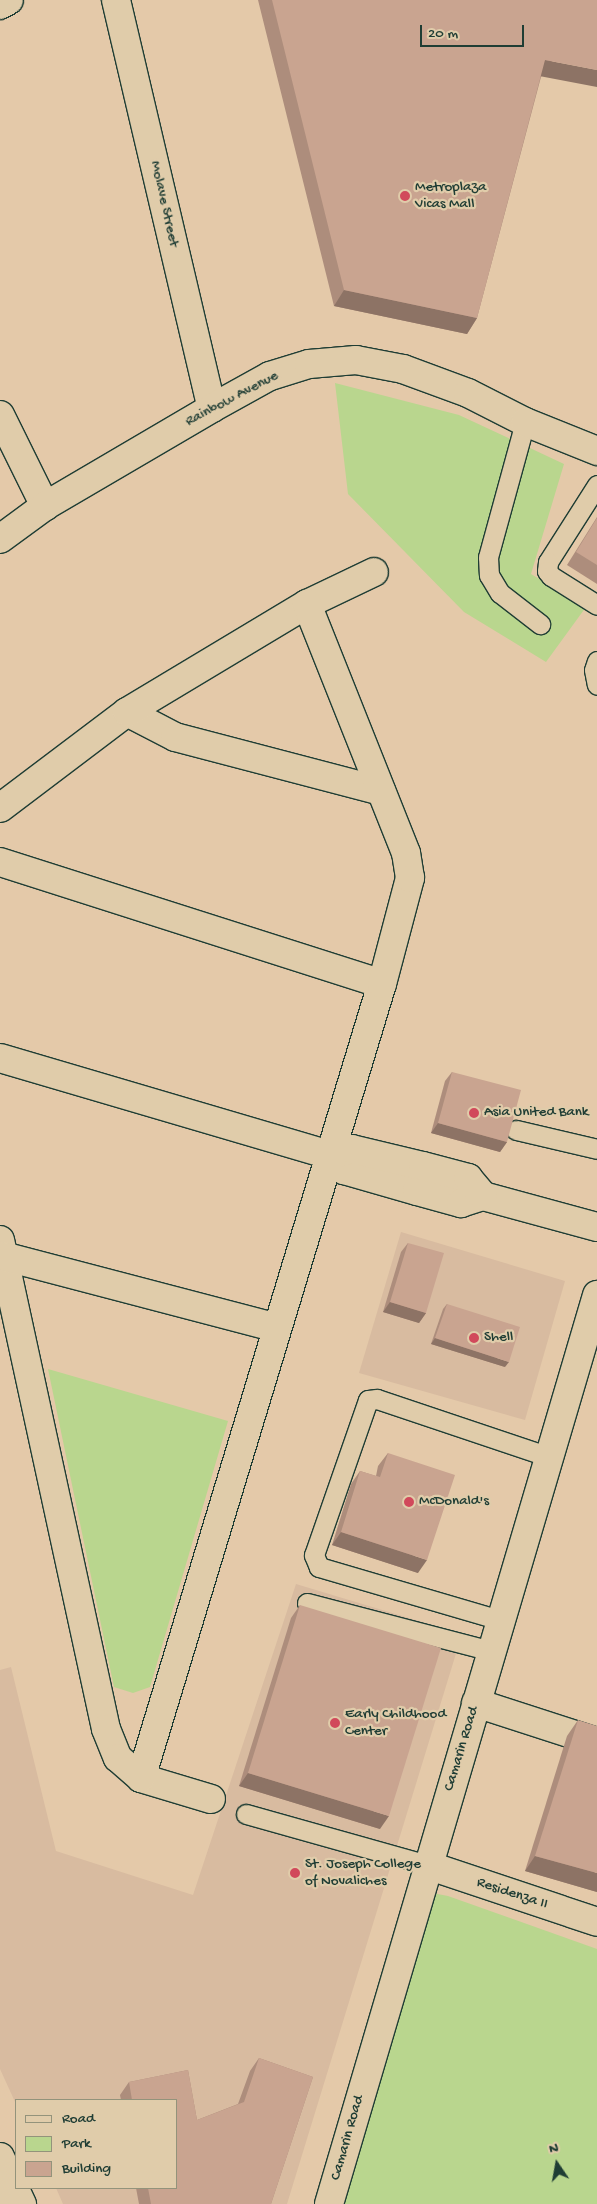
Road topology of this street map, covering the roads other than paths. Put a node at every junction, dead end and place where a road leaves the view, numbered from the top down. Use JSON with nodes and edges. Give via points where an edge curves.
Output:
{"nodes":[{"id":1,"x":9,"y":0,"type":"edge"},
{"id":2,"x":116,"y":0,"type":"edge"},
{"id":3,"x":0,"y":5,"type":"edge"},
{"id":4,"x":212,"y":408,"type":"junction"},
{"id":5,"x":0,"y":415,"type":"edge"},
{"id":6,"x":525,"y":422,"type":"junction"},
{"id":7,"x":597,"y":451,"type":"edge"},
{"id":8,"x":597,"y":485,"type":"edge"},
{"id":9,"x":46,"y":506,"type":"junction"},
{"id":10,"x":0,"y":539,"type":"edge"},
{"id":11,"x":374,"y":572,"type":"dead end"},
{"id":12,"x":307,"y":604,"type":"junction"},
{"id":13,"x":597,"y":605,"type":"edge"},
{"id":14,"x":540,"y":624,"type":"dead end"},
{"id":15,"x":597,"y":662,"type":"edge"},
{"id":16,"x":597,"y":685,"type":"edge"},
{"id":17,"x":127,"y":712,"type":"junction"},
{"id":18,"x":381,"y":790,"type":"junction"},
{"id":19,"x":0,"y":808,"type":"edge"},
{"id":20,"x":0,"y":862,"type":"edge"},
{"id":21,"x":382,"y":984,"type":"junction"},
{"id":22,"x":0,"y":1058,"type":"edge"},
{"id":23,"x":516,"y":1130,"type":"edge"},
{"id":24,"x":597,"y":1149,"type":"edge"},
{"id":25,"x":330,"y":1155,"type":"junction"},
{"id":26,"x":597,"y":1227,"type":"edge"},
{"id":27,"x":2,"y":1248,"type":"edge"},
{"id":28,"x":597,"y":1295,"type":"edge"},
{"id":29,"x":277,"y":1328,"type":"junction"},
{"id":30,"x":549,"y":1457,"type":"junction"},
{"id":31,"x":307,"y":1603,"type":"dead end"},
{"id":32,"x":500,"y":1620,"type":"junction"},
{"id":33,"x":491,"y":1651,"type":"junction"},
{"id":34,"x":476,"y":1703,"type":"junction"},
{"id":35,"x":597,"y":1742,"type":"edge"},
{"id":36,"x":142,"y":1778,"type":"junction"},
{"id":37,"x":211,"y":1800,"type":"dead end"},
{"id":38,"x":246,"y":1814,"type":"dead end"},
{"id":39,"x":427,"y":1865,"type":"junction"},
{"id":40,"x":597,"y":1922,"type":"edge"},
{"id":41,"x":0,"y":2157,"type":"edge"},
{"id":42,"x":12,"y":2198,"type":"edge"},
{"id":43,"x":329,"y":2204,"type":"edge"}],
"edges":[{"from":1,"to":3,"type":"street"},
{"from":2,"to":4,"type":"street","name":"Molave Street"},
{"from":4,"to":6,"type":"street","name":"Rainbow Avenue","via":[[270,376],[309,364],[356,360],[403,369],[468,393]]},
{"from":4,"to":9,"type":"street","name":"Rainbow Avenue"},
{"from":5,"to":9,"type":"street"},
{"from":6,"to":7,"type":"street","name":"Rainbow Avenue"},
{"from":6,"to":14,"type":"lane","via":[[488,557],[489,575],[500,594]]},
{"from":8,"to":13,"type":"lane","via":[[548,562],[547,570],[551,576]]},
{"from":9,"to":10,"type":"street","name":"Rainbow Avenue"},
{"from":11,"to":12,"type":"street"},
{"from":12,"to":17,"type":"street"},
{"from":12,"to":18,"type":"street"},
{"from":15,"to":16,"type":"lane","via":[[594,670]]},
{"from":17,"to":18,"type":"street","via":[[175,737]]},
{"from":17,"to":19,"type":"street"},
{"from":18,"to":21,"type":"street","via":[[406,853],[410,878]]},
{"from":20,"to":21,"type":"street"},
{"from":21,"to":25,"type":"street"},
{"from":22,"to":25,"type":"street"},
{"from":23,"to":24,"type":"lane"},
{"from":25,"to":26,"type":"street","via":[[344,1170],[461,1203],[483,1196]]},
{"from":25,"to":29,"type":"street"},
{"from":27,"to":29,"type":"street"},
{"from":27,"to":36,"type":"street","via":[[106,1729],[118,1758]]},
{"from":28,"to":30,"type":"street","name":"Camarin Road"},
{"from":29,"to":36,"type":"street"},
{"from":30,"to":32,"type":"street","name":"Camarin Road"},
{"from":30,"to":32,"type":"lane","via":[[377,1399],[368,1400],[314,1555],[319,1567]]},
{"from":31,"to":33,"type":"lane"},
{"from":32,"to":33,"type":"street","name":"Camarin Road"},
{"from":33,"to":34,"type":"street","name":"Camarin Road"},
{"from":34,"to":35,"type":"street"},
{"from":34,"to":39,"type":"street","name":"Camarin Road"},
{"from":36,"to":37,"type":"street"},
{"from":38,"to":39,"type":"lane"},
{"from":39,"to":40,"type":"street","name":"Residenza II"},
{"from":39,"to":43,"type":"street","name":"Camarin Road"},
{"from":41,"to":42,"type":"street"}]}
